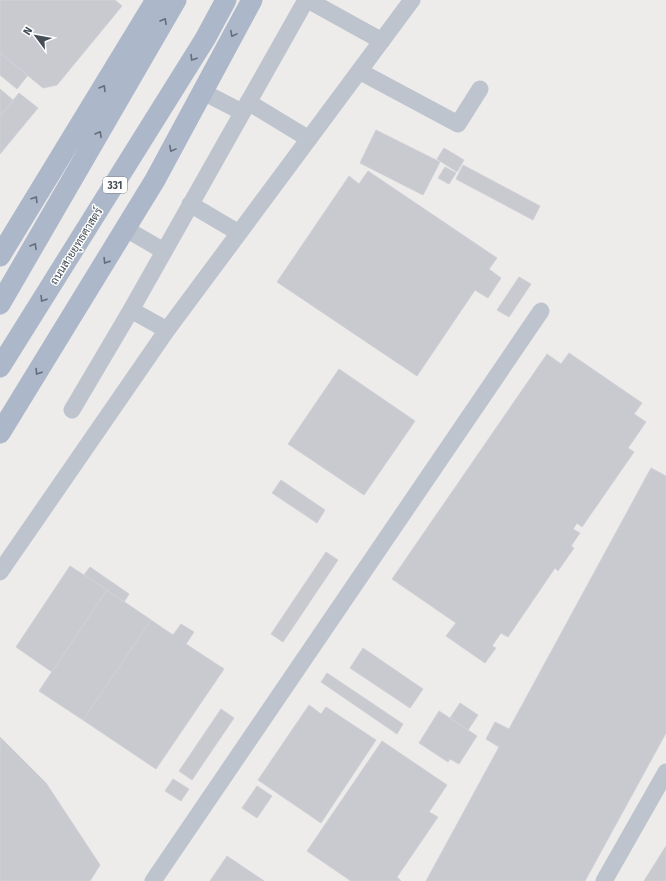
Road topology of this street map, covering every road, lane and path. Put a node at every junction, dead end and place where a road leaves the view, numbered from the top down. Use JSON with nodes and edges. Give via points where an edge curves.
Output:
{"nodes":[{"id":1,"x":156,"y":0,"type":"edge"},
{"id":2,"x":176,"y":0,"type":"edge"},
{"id":3,"x":226,"y":0,"type":"edge"},
{"id":4,"x":252,"y":0,"type":"edge"},
{"id":5,"x":307,"y":0,"type":"edge"},
{"id":6,"x":412,"y":0,"type":"edge"},
{"id":7,"x":382,"y":40,"type":"junction"},
{"id":8,"x":359,"y":72,"type":"junction"},
{"id":9,"x":480,"y":89,"type":"dead end"},
{"id":10,"x":202,"y":92,"type":"junction"},
{"id":11,"x":245,"y":107,"type":"junction"},
{"id":12,"x":309,"y":139,"type":"junction"},
{"id":13,"x":190,"y":204,"type":"junction"},
{"id":14,"x":126,"y":229,"type":"junction"},
{"id":15,"x":239,"y":233,"type":"junction"},
{"id":16,"x":164,"y":251,"type":"junction"},
{"id":17,"x":0,"y":256,"type":"edge"},
{"id":18,"x":0,"y":304,"type":"edge"},
{"id":19,"x":131,"y":310,"type":"junction"},
{"id":20,"x":541,"y":311,"type":"dead end"},
{"id":21,"x":167,"y":330,"type":"junction"},
{"id":22,"x":0,"y":367,"type":"edge"},
{"id":23,"x":72,"y":410,"type":"dead end"},
{"id":24,"x":0,"y":433,"type":"edge"},
{"id":25,"x":0,"y":572,"type":"edge"},
{"id":26,"x":666,"y":772,"type":"edge"},
{"id":27,"x":153,"y":881,"type":"edge"},
{"id":28,"x":604,"y":881,"type":"edge"}],
"edges":[{"from":17,"to":1,"type":"main road","one_way":true},
{"from":18,"to":2,"type":"main road","one_way":true},
{"from":3,"to":22,"type":"main road","name":"ถนนสายยุทธศาสตร์","number":"331","one_way":true,"via":[[201,46]]},
{"from":4,"to":10,"type":"main road","one_way":true},
{"from":5,"to":7,"type":"street"},
{"from":5,"to":11,"type":"street"},
{"from":6,"to":7,"type":"street"},
{"from":7,"to":8,"type":"street"},
{"from":8,"to":9,"type":"street","via":[[458,124]]},
{"from":8,"to":12,"type":"street"},
{"from":10,"to":11,"type":"street"},
{"from":10,"to":14,"type":"main road","one_way":true},
{"from":11,"to":12,"type":"street"},
{"from":11,"to":13,"type":"street"},
{"from":12,"to":15,"type":"street"},
{"from":13,"to":15,"type":"street"},
{"from":13,"to":16,"type":"street"},
{"from":14,"to":16,"type":"street"},
{"from":14,"to":24,"type":"main road","one_way":true},
{"from":15,"to":21,"type":"street"},
{"from":16,"to":19,"type":"street"},
{"from":19,"to":21,"type":"street"},
{"from":19,"to":23,"type":"street"},
{"from":20,"to":27,"type":"street"},
{"from":21,"to":25,"type":"street"},
{"from":26,"to":28,"type":"street"}]}
